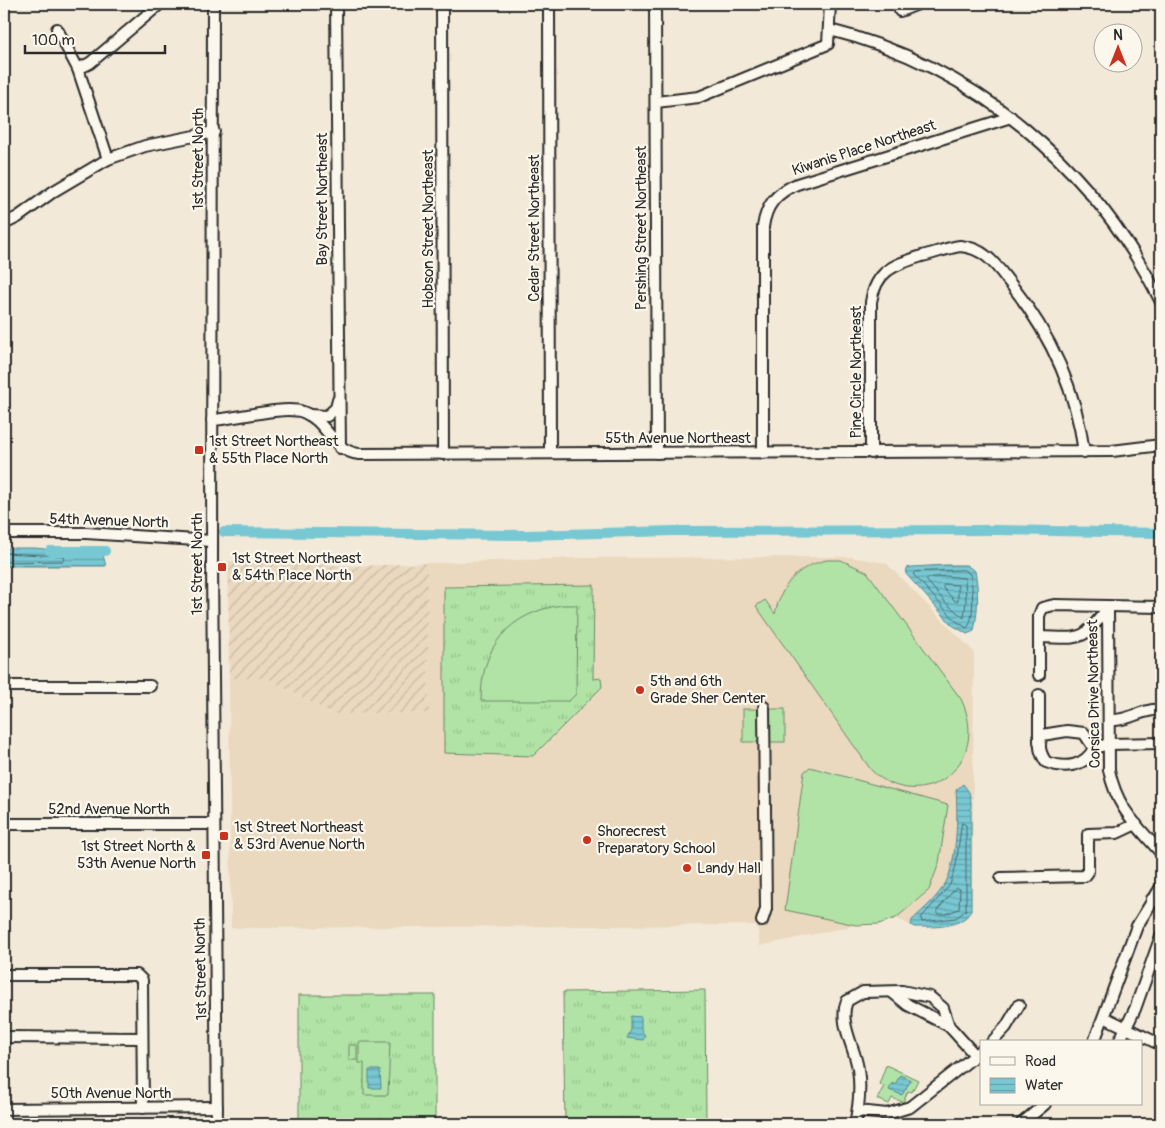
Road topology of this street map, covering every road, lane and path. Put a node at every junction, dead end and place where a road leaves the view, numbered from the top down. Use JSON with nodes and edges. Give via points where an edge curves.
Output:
{"nodes":[{"id":1,"x":160,"y":4,"type":"edge"},
{"id":2,"x":213,"y":4,"type":"edge"},
{"id":3,"x":336,"y":4,"type":"edge"},
{"id":4,"x":442,"y":4,"type":"edge"},
{"id":5,"x":549,"y":4,"type":"edge"},
{"id":6,"x":655,"y":4,"type":"edge"},
{"id":7,"x":830,"y":4,"type":"edge"},
{"id":8,"x":57,"y":29,"type":"dead end"},
{"id":9,"x":830,"y":30,"type":"junction"},
{"id":10,"x":78,"y":68,"type":"junction"},
{"id":11,"x":656,"y":102,"type":"junction"},
{"id":12,"x":1011,"y":118,"type":"junction"},
{"id":13,"x":214,"y":132,"type":"junction"},
{"id":14,"x":108,"y":160,"type":"junction"},
{"id":15,"x":4,"y":224,"type":"edge"},
{"id":16,"x":1161,"y":302,"type":"edge"},
{"id":17,"x":338,"y":394,"type":"junction"},
{"id":18,"x":308,"y":414,"type":"junction"},
{"id":19,"x":212,"y":420,"type":"junction"},
{"id":20,"x":1161,"y":445,"type":"edge"},
{"id":21,"x":340,"y":448,"type":"junction"},
{"id":22,"x":1084,"y":452,"type":"junction"},
{"id":23,"x":550,"y":453,"type":"junction"},
{"id":24,"x":657,"y":453,"type":"junction"},
{"id":25,"x":763,"y":453,"type":"junction"},
{"id":26,"x":871,"y":453,"type":"junction"},
{"id":27,"x":443,"y":454,"type":"junction"},
{"id":28,"x":4,"y":533,"type":"edge"},
{"id":29,"x":212,"y":541,"type":"junction"},
{"id":30,"x":1108,"y":608,"type":"junction"},
{"id":31,"x":1161,"y":608,"type":"edge"},
{"id":32,"x":1039,"y":637,"type":"junction"},
{"id":33,"x":1039,"y":675,"type":"dead end"},
{"id":34,"x":4,"y":686,"type":"edge"},
{"id":35,"x":150,"y":686,"type":"dead end"},
{"id":36,"x":1039,"y":695,"type":"dead end"},
{"id":37,"x":764,"y":707,"type":"dead end"},
{"id":38,"x":1161,"y":710,"type":"edge"},
{"id":39,"x":1109,"y":720,"type":"junction"},
{"id":40,"x":1040,"y":742,"type":"junction"},
{"id":41,"x":1161,"y":743,"type":"edge"},
{"id":42,"x":1109,"y":744,"type":"junction"},
{"id":43,"x":1094,"y":748,"type":"junction"},
{"id":44,"x":4,"y":824,"type":"edge"},
{"id":45,"x":214,"y":824,"type":"junction"},
{"id":46,"x":1136,"y":824,"type":"junction"},
{"id":47,"x":1161,"y":853,"type":"edge"},
{"id":48,"x":1001,"y":878,"type":"dead end"},
{"id":49,"x":1161,"y":887,"type":"edge"},
{"id":50,"x":1157,"y":901,"type":"edge"},
{"id":51,"x":762,"y":921,"type":"dead end"},
{"id":52,"x":1161,"y":936,"type":"edge"},
{"id":53,"x":4,"y":975,"type":"edge"},
{"id":54,"x":892,"y":992,"type":"junction"},
{"id":55,"x":1018,"y":1005,"type":"dead end"},
{"id":56,"x":1104,"y":1017,"type":"junction"},
{"id":57,"x":949,"y":1026,"type":"junction"},
{"id":58,"x":1127,"y":1028,"type":"junction"},
{"id":59,"x":4,"y":1037,"type":"edge"},
{"id":60,"x":141,"y":1038,"type":"junction"},
{"id":61,"x":994,"y":1040,"type":"edge"},
{"id":62,"x":1095,"y":1040,"type":"edge"},
{"id":63,"x":1120,"y":1040,"type":"edge"},
{"id":64,"x":1161,"y":1045,"type":"edge"},
{"id":65,"x":978,"y":1053,"type":"edge"},
{"id":66,"x":1043,"y":1106,"type":"edge"},
{"id":67,"x":218,"y":1107,"type":"junction"},
{"id":68,"x":4,"y":1108,"type":"edge"},
{"id":69,"x":142,"y":1108,"type":"junction"},
{"id":70,"x":858,"y":1111,"type":"junction"},
{"id":71,"x":218,"y":1124,"type":"edge"},
{"id":72,"x":855,"y":1124,"type":"edge"},
{"id":73,"x":1021,"y":1124,"type":"edge"}],
"edges":[{"from":1,"to":10,"type":"street","via":[[90,63]]},
{"from":2,"to":13,"type":"street","name":"1st Street North"},
{"from":3,"to":17,"type":"street","name":"Bay Street Northeast"},
{"from":4,"to":27,"type":"street","name":"Hobson Street Northeast"},
{"from":5,"to":23,"type":"street","name":"Cedar Street Northeast"},
{"from":6,"to":11,"type":"street","name":"Pershing Street Northeast"},
{"from":7,"to":9,"type":"street"},
{"from":8,"to":10,"type":"street"},
{"from":9,"to":11,"type":"street","via":[[828,44],[686,100]]},
{"from":9,"to":12,"type":"street","via":[[884,46],[941,72]]},
{"from":10,"to":14,"type":"street"},
{"from":11,"to":24,"type":"street","name":"Pershing Street Northeast"},
{"from":12,"to":16,"type":"street","via":[[1049,150],[1108,212],[1141,262]]},
{"from":12,"to":25,"type":"street","name":"Kiwanis Place Northeast","via":[[796,184],[770,202],[763,227]]},
{"from":13,"to":14,"type":"street","via":[[145,146]]},
{"from":13,"to":19,"type":"street","name":"1st Street North"},
{"from":14,"to":15,"type":"street"},
{"from":17,"to":18,"type":"street","name":"Bay Street Northeast","via":[[332,413],[322,416]]},
{"from":17,"to":21,"type":"street","name":"Bay Street Northeast"},
{"from":18,"to":19,"type":"street","via":[[289,410]]},
{"from":18,"to":21,"type":"street"},
{"from":19,"to":29,"type":"street","name":"1st Street North"},
{"from":20,"to":22,"type":"street","name":"55th Avenue Northeast"},
{"from":21,"to":27,"type":"street","name":"55th Avenue Northeast","via":[[359,454]]},
{"from":22,"to":26,"type":"street","name":"55th Avenue Northeast"},
{"from":22,"to":26,"type":"street","name":"Pine Circle Northeast","via":[[1074,402],[1054,352],[1033,313],[987,255],[960,246],[901,263],[882,274],[872,292]]},
{"from":23,"to":24,"type":"street","name":"55th Avenue Northeast"},
{"from":23,"to":27,"type":"street","name":"55th Avenue Northeast"},
{"from":24,"to":25,"type":"street","name":"55th Avenue Northeast"},
{"from":25,"to":26,"type":"street","name":"55th Avenue Northeast"},
{"from":28,"to":29,"type":"street","name":"54th Avenue North","via":[[86,533]]},
{"from":29,"to":45,"type":"street","name":"1st Street North"},
{"from":30,"to":31,"type":"street"},
{"from":30,"to":32,"type":"street","via":[[1084,636]]},
{"from":30,"to":32,"type":"street","via":[[1054,605],[1042,608]]},
{"from":30,"to":39,"type":"street","name":"Corsica Drive Northeast"},
{"from":32,"to":33,"type":"street"},
{"from":34,"to":35,"type":"street"},
{"from":36,"to":40,"type":"street"},
{"from":37,"to":51,"type":"street","via":[[766,909]]},
{"from":38,"to":39,"type":"street","via":[[1138,712],[1120,721]]},
{"from":39,"to":42,"type":"street","name":"Corsica Drive Northeast"},
{"from":40,"to":43,"type":"street","via":[[1042,735],[1067,731],[1084,733]]},
{"from":40,"to":43,"type":"street","via":[[1040,753],[1046,762],[1053,765],[1084,763]]},
{"from":41,"to":42,"type":"street"},
{"from":42,"to":43,"type":"street"},
{"from":42,"to":46,"type":"street","name":"Corsica Drive Northeast","via":[[1109,770],[1114,792]]},
{"from":44,"to":45,"type":"street","name":"52nd Avenue North"},
{"from":45,"to":67,"type":"street","name":"1st Street North"},
{"from":46,"to":47,"type":"street","name":"Corsica Drive Northeast"},
{"from":46,"to":48,"type":"street","via":[[1117,833],[1088,834],[1088,872],[1085,876]]},
{"from":49,"to":50,"type":"street"},
{"from":50,"to":56,"type":"street","via":[[1137,926]]},
{"from":52,"to":58,"type":"street"},
{"from":53,"to":60,"type":"street","via":[[137,976],[142,980]]},
{"from":54,"to":57,"type":"street","via":[[908,1005]]},
{"from":54,"to":57,"type":"street","via":[[914,992],[930,997],[943,1008]]},
{"from":54,"to":70,"type":"street","via":[[864,992],[847,1001],[844,1008],[858,1069]]},
{"from":55,"to":61,"type":"street","via":[[1006,1027]]},
{"from":56,"to":58,"type":"street"},
{"from":56,"to":62,"type":"street"},
{"from":57,"to":65,"type":"street"},
{"from":58,"to":63,"type":"street"},
{"from":58,"to":64,"type":"street"},
{"from":59,"to":60,"type":"street"},
{"from":60,"to":69,"type":"street"},
{"from":65,"to":70,"type":"street","via":[[910,1107],[887,1114]]},
{"from":66,"to":73,"type":"street"},
{"from":67,"to":69,"type":"street","name":"50th Avenue North"},
{"from":67,"to":71,"type":"street","name":"1st Street North"},
{"from":68,"to":69,"type":"street","name":"50th Avenue North"},
{"from":70,"to":72,"type":"street"}]}
